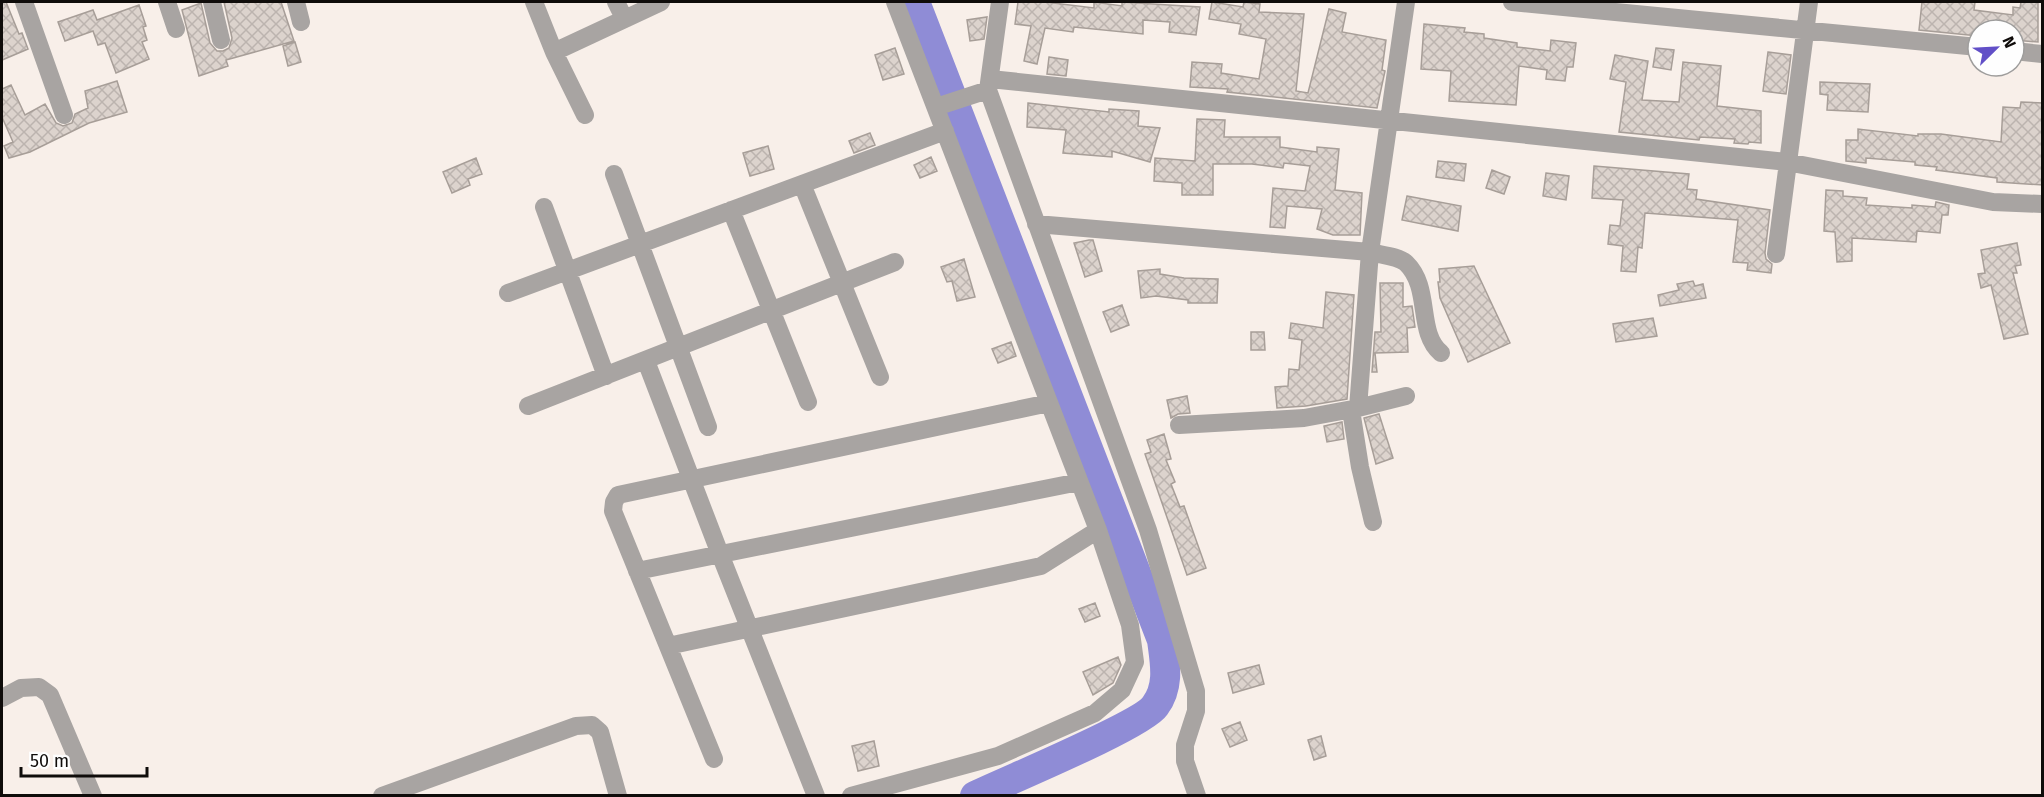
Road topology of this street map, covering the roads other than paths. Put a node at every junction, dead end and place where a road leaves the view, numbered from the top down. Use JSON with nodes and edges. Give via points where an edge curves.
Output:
{"nodes":[{"id":1,"x":24,"y":2,"type":"edge"},
{"id":2,"x":167,"y":2,"type":"edge"},
{"id":3,"x":212,"y":2,"type":"edge"},
{"id":4,"x":296,"y":2,"type":"edge"},
{"id":5,"x":534,"y":2,"type":"edge"},
{"id":6,"x":616,"y":2,"type":"edge"},
{"id":7,"x":661,"y":2,"type":"edge"},
{"id":8,"x":895,"y":2,"type":"edge"},
{"id":9,"x":1000,"y":2,"type":"edge"},
{"id":10,"x":1406,"y":2,"type":"edge"},
{"id":11,"x":1512,"y":2,"type":"edge"},
{"id":12,"x":1809,"y":2,"type":"edge"},
{"id":13,"x":624,"y":18,"type":"junction"},
{"id":14,"x":301,"y":22,"type":"dead end"},
{"id":15,"x":176,"y":29,"type":"dead end"},
{"id":16,"x":1805,"y":30,"type":"junction"},
{"id":17,"x":221,"y":40,"type":"dead end"},
{"id":18,"x":1966,"y":46,"type":"edge"},
{"id":19,"x":554,"y":52,"type":"junction"},
{"id":20,"x":2026,"y":52,"type":"edge"},
{"id":21,"x":2043,"y":54,"type":"edge"},
{"id":22,"x":984,"y":87,"type":"junction"},
{"id":23,"x":940,"y":105,"type":"junction"},
{"id":24,"x":64,"y":115,"type":"dead end"},
{"id":25,"x":585,"y":115,"type":"dead end"},
{"id":26,"x":1389,"y":122,"type":"junction"},
{"id":27,"x":945,"y":131,"type":"junction"},
{"id":28,"x":1787,"y":162,"type":"junction"},
{"id":29,"x":614,"y":174,"type":"dead end"},
{"id":30,"x":802,"y":184,"type":"junction"},
{"id":31,"x":2043,"y":204,"type":"edge"},
{"id":32,"x":544,"y":207,"type":"dead end"},
{"id":33,"x":731,"y":210,"type":"junction"},
{"id":34,"x":1036,"y":224,"type":"junction"},
{"id":35,"x":641,"y":244,"type":"junction"},
{"id":36,"x":1370,"y":252,"type":"junction"},
{"id":37,"x":1776,"y":254,"type":"dead end"},
{"id":38,"x":895,"y":262,"type":"dead end"},
{"id":39,"x":568,"y":271,"type":"junction"},
{"id":40,"x":842,"y":283,"type":"junction"},
{"id":41,"x":508,"y":293,"type":"dead end"},
{"id":42,"x":772,"y":310,"type":"junction"},
{"id":43,"x":680,"y":348,"type":"junction"},
{"id":44,"x":1442,"y":353,"type":"dead end"},
{"id":45,"x":646,"y":361,"type":"junction"},
{"id":46,"x":606,"y":376,"type":"junction"},
{"id":47,"x":880,"y":377,"type":"dead end"},
{"id":48,"x":1406,"y":396,"type":"dead end"},
{"id":49,"x":808,"y":402,"type":"dead end"},
{"id":50,"x":1049,"y":403,"type":"junction"},
{"id":51,"x":528,"y":406,"type":"dead end"},
{"id":52,"x":1355,"y":409,"type":"junction"},
{"id":53,"x":1179,"y":425,"type":"dead end"},
{"id":54,"x":708,"y":427,"type":"dead end"},
{"id":55,"x":692,"y":479,"type":"junction"},
{"id":56,"x":1079,"y":482,"type":"junction"},
{"id":57,"x":1373,"y":522,"type":"dead end"},
{"id":58,"x":1098,"y":530,"type":"junction"},
{"id":59,"x":720,"y":554,"type":"junction"},
{"id":60,"x":637,"y":571,"type":"junction"},
{"id":61,"x":750,"y":629,"type":"junction"},
{"id":62,"x":668,"y":646,"type":"junction"},
{"id":63,"x":2,"y":698,"type":"edge"},
{"id":64,"x":714,"y":759,"type":"dead end"},
{"id":65,"x":93,"y":795,"type":"edge"},
{"id":66,"x":382,"y":795,"type":"edge"},
{"id":67,"x":618,"y":795,"type":"edge"},
{"id":68,"x":816,"y":795,"type":"edge"},
{"id":69,"x":851,"y":795,"type":"edge"},
{"id":70,"x":1197,"y":795,"type":"edge"}],
"edges":[{"from":1,"to":24,"type":"street"},
{"from":2,"to":15,"type":"street"},
{"from":3,"to":17,"type":"street"},
{"from":4,"to":14,"type":"street"},
{"from":5,"to":19,"type":"street"},
{"from":6,"to":13,"type":"street"},
{"from":7,"to":13,"type":"street"},
{"from":8,"to":23,"type":"street"},
{"from":9,"to":22,"type":"street"},
{"from":10,"to":26,"type":"street"},
{"from":11,"to":16,"type":"street"},
{"from":12,"to":16,"type":"street"},
{"from":13,"to":19,"type":"street"},
{"from":16,"to":18,"type":"street"},
{"from":16,"to":28,"type":"street"},
{"from":19,"to":25,"type":"street"},
{"from":20,"to":21,"type":"street"},
{"from":22,"to":23,"type":"street"},
{"from":22,"to":26,"type":"street"},
{"from":22,"to":34,"type":"street"},
{"from":23,"to":27,"type":"street"},
{"from":26,"to":28,"type":"street"},
{"from":26,"to":36,"type":"street"},
{"from":27,"to":30,"type":"street"},
{"from":27,"to":50,"type":"street"},
{"from":28,"to":31,"type":"street","via":[[1993,202]]},
{"from":28,"to":37,"type":"street"},
{"from":29,"to":35,"type":"street"},
{"from":30,"to":33,"type":"street"},
{"from":30,"to":40,"type":"street"},
{"from":32,"to":39,"type":"street"},
{"from":33,"to":35,"type":"street"},
{"from":33,"to":42,"type":"street"},
{"from":34,"to":36,"type":"street"},
{"from":34,"to":70,"type":"street","via":[[1148,530],[1196,691],[1196,711],[1185,745],[1185,761]]},
{"from":35,"to":39,"type":"street"},
{"from":35,"to":43,"type":"street"},
{"from":36,"to":44,"type":"street","via":[[1406,263],[1422,296],[1428,336],[1432,346]]},
{"from":36,"to":52,"type":"street"},
{"from":38,"to":40,"type":"street"},
{"from":39,"to":41,"type":"street"},
{"from":39,"to":46,"type":"street"},
{"from":40,"to":42,"type":"street"},
{"from":40,"to":47,"type":"street"},
{"from":42,"to":43,"type":"street"},
{"from":42,"to":49,"type":"street"},
{"from":43,"to":45,"type":"street"},
{"from":43,"to":54,"type":"street"},
{"from":45,"to":46,"type":"street"},
{"from":45,"to":55,"type":"street"},
{"from":46,"to":51,"type":"street"},
{"from":48,"to":52,"type":"street"},
{"from":50,"to":55,"type":"street"},
{"from":50,"to":56,"type":"street"},
{"from":52,"to":53,"type":"street","via":[[1304,418]]},
{"from":52,"to":57,"type":"street","via":[[1360,467]]},
{"from":55,"to":59,"type":"street"},
{"from":55,"to":60,"type":"street","via":[[618,495],[613,511]]},
{"from":56,"to":58,"type":"street"},
{"from":56,"to":59,"type":"street"},
{"from":58,"to":61,"type":"street","via":[[1041,566]]},
{"from":58,"to":69,"type":"street","via":[[1130,625],[1136,662],[1122,690],[1095,713],[998,756]]},
{"from":59,"to":60,"type":"street"},
{"from":59,"to":61,"type":"street"},
{"from":60,"to":62,"type":"street"},
{"from":61,"to":62,"type":"street"},
{"from":61,"to":68,"type":"street"},
{"from":62,"to":64,"type":"street"},
{"from":63,"to":65,"type":"street","via":[[21,688],[39,687],[50,695]]},
{"from":66,"to":67,"type":"street","via":[[576,726],[592,725],[600,732]]}]}
